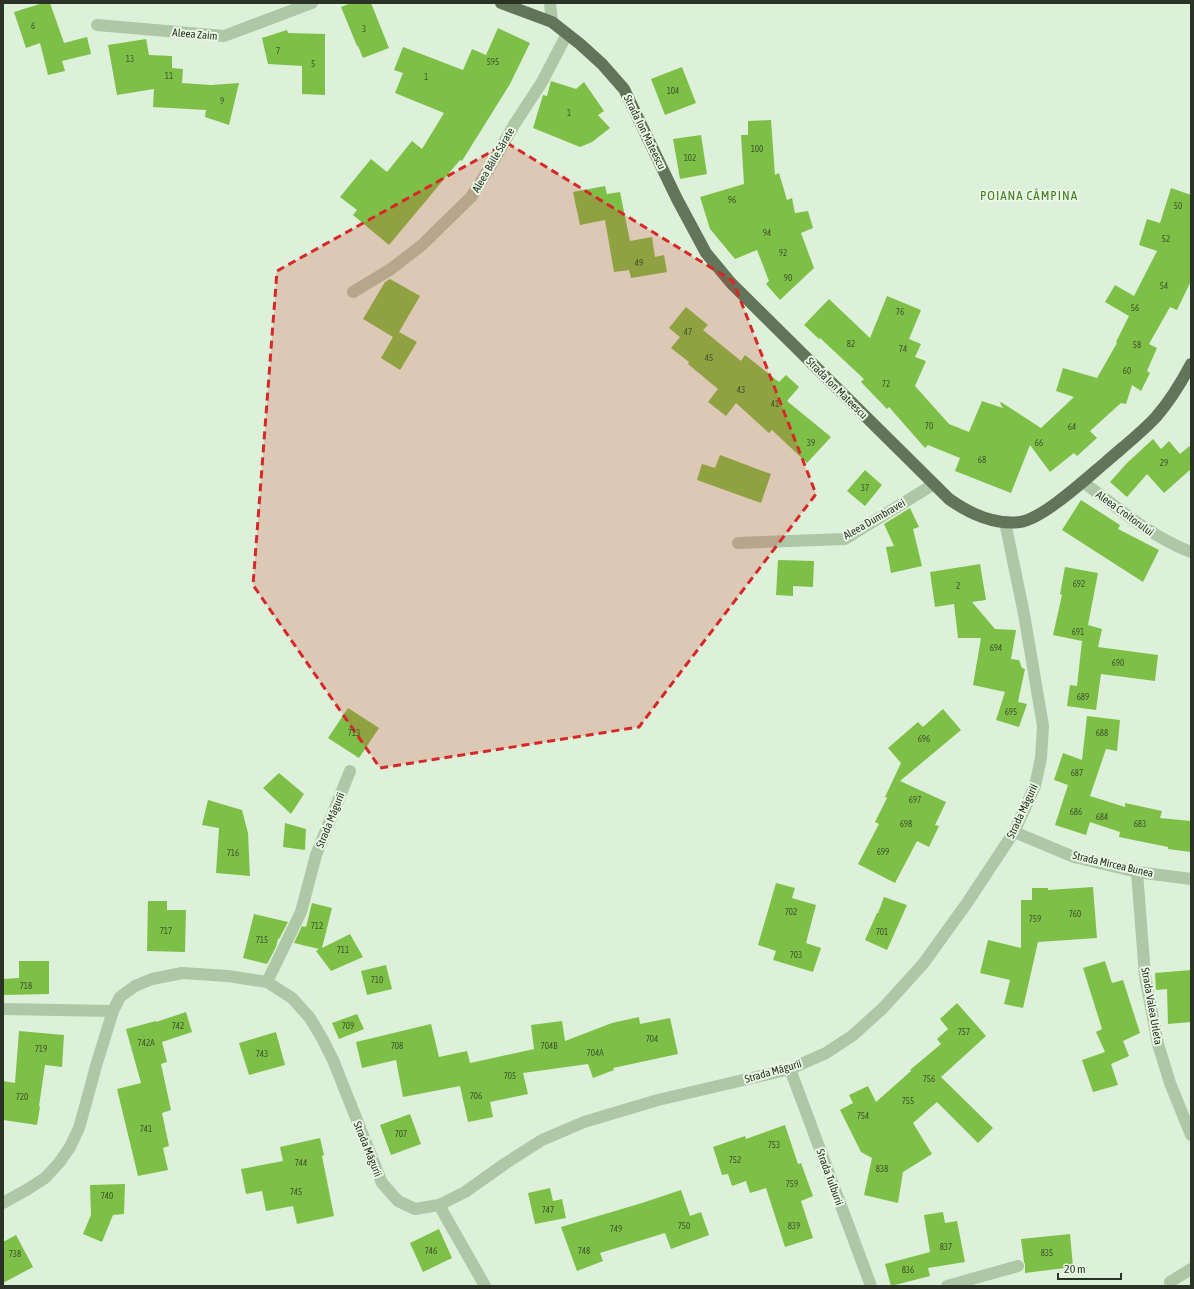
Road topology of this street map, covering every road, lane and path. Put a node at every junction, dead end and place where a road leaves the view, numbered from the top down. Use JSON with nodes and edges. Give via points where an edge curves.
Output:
{"nodes":[{"id":1,"x":312,"y":3,"type":"edge"},
{"id":2,"x":501,"y":3,"type":"edge"},
{"id":3,"x":550,"y":3,"type":"edge"},
{"id":4,"x":552,"y":22,"type":"junction"},
{"id":5,"x":97,"y":25,"type":"dead end"},
{"id":6,"x":567,"y":34,"type":"junction"},
{"id":7,"x":353,"y":292,"type":"dead end"},
{"id":8,"x":1191,"y":364,"type":"edge"},
{"id":9,"x":1083,"y":482,"type":"junction"},
{"id":10,"x":934,"y":484,"type":"junction"},
{"id":11,"x":1004,"y":522,"type":"junction"},
{"id":12,"x":738,"y":543,"type":"dead end"},
{"id":13,"x":1191,"y":552,"type":"edge"},
{"id":14,"x":350,"y":770,"type":"dead end"},
{"id":15,"x":1014,"y":832,"type":"junction"},
{"id":16,"x":1137,"y":872,"type":"junction"},
{"id":17,"x":1191,"y":879,"type":"edge"},
{"id":18,"x":267,"y":982,"type":"junction"},
{"id":19,"x":3,"y":1009,"type":"edge"},
{"id":20,"x":113,"y":1011,"type":"junction"},
{"id":21,"x":790,"y":1069,"type":"junction"},
{"id":22,"x":1191,"y":1135,"type":"edge"},
{"id":23,"x":3,"y":1203,"type":"edge"},
{"id":24,"x":439,"y":1205,"type":"junction"},
{"id":25,"x":1018,"y":1266,"type":"dead end"},
{"id":26,"x":1191,"y":1269,"type":"edge"},
{"id":27,"x":485,"y":1286,"type":"edge"},
{"id":28,"x":871,"y":1286,"type":"edge"},
{"id":29,"x":947,"y":1286,"type":"edge"},
{"id":30,"x":1171,"y":1286,"type":"edge"}],
"edges":[{"from":1,"to":5,"type":"street","name":"Aleea Zaim","via":[[224,36]]},
{"from":2,"to":4,"type":"main road","name":"Strada Ion Mateescu"},
{"from":3,"to":4,"type":"street"},
{"from":4,"to":6,"type":"main road","name":"Strada Ion Mateescu"},
{"from":6,"to":7,"type":"street","name":"Aleea Băile Sărate","via":[[542,82],[471,197],[422,245],[391,269]]},
{"from":6,"to":10,"type":"main road","name":"Strada Ion Mateescu","via":[[602,64],[624,89],[706,253],[731,283]]},
{"from":8,"to":9,"type":"main road","name":"Strada Ion Mateescu","via":[[1170,400],[1155,418]]},
{"from":9,"to":11,"type":"main road","name":"Strada Ion Mateescu","via":[[1037,516],[1021,522]]},
{"from":9,"to":13,"type":"street","name":"Aleea Croitorului","via":[[1145,529]]},
{"from":10,"to":11,"type":"main road","name":"Strada Ion Mateescu","via":[[965,510],[980,517]]},
{"from":10,"to":12,"type":"street","name":"Aleea Dumbravei","via":[[845,539]]},
{"from":11,"to":15,"type":"street","name":"Strada Măgurii","via":[[1024,614],[1043,726],[1041,758],[1035,786]]},
{"from":14,"to":18,"type":"street","name":"Strada Măgurii","via":[[316,855],[301,912]]},
{"from":15,"to":16,"type":"street","name":"Strada Mircea Bunea","via":[[1074,857]]},
{"from":15,"to":21,"type":"street","name":"Strada Măgurii","via":[[923,964],[883,1008],[852,1036],[826,1053]]},
{"from":16,"to":17,"type":"street","name":"Strada Mircea Bunea"},
{"from":16,"to":22,"type":"street","name":"Strada Valea Urleta","via":[[1146,976],[1158,1044],[1170,1083]]},
{"from":18,"to":20,"type":"street","name":"Strada Măgurii","via":[[228,976],[182,974],[152,979],[135,986],[120,997]]},
{"from":18,"to":24,"type":"street","name":"Strada Măgurii","via":[[292,998],[310,1018],[323,1040],[382,1183],[398,1201],[415,1209]]},
{"from":19,"to":20,"type":"street"},
{"from":20,"to":23,"type":"street","name":"Strada Măgurii","via":[[83,1116],[70,1147],[45,1178]]},
{"from":21,"to":24,"type":"street","name":"Strada Măgurii","via":[[658,1100],[584,1122],[542,1140],[465,1192]]},
{"from":21,"to":28,"type":"street","name":"Strada Tulburii"},
{"from":24,"to":27,"type":"street"},
{"from":25,"to":29,"type":"street"},
{"from":26,"to":30,"type":"street","via":[[1170,1282]]}]}
